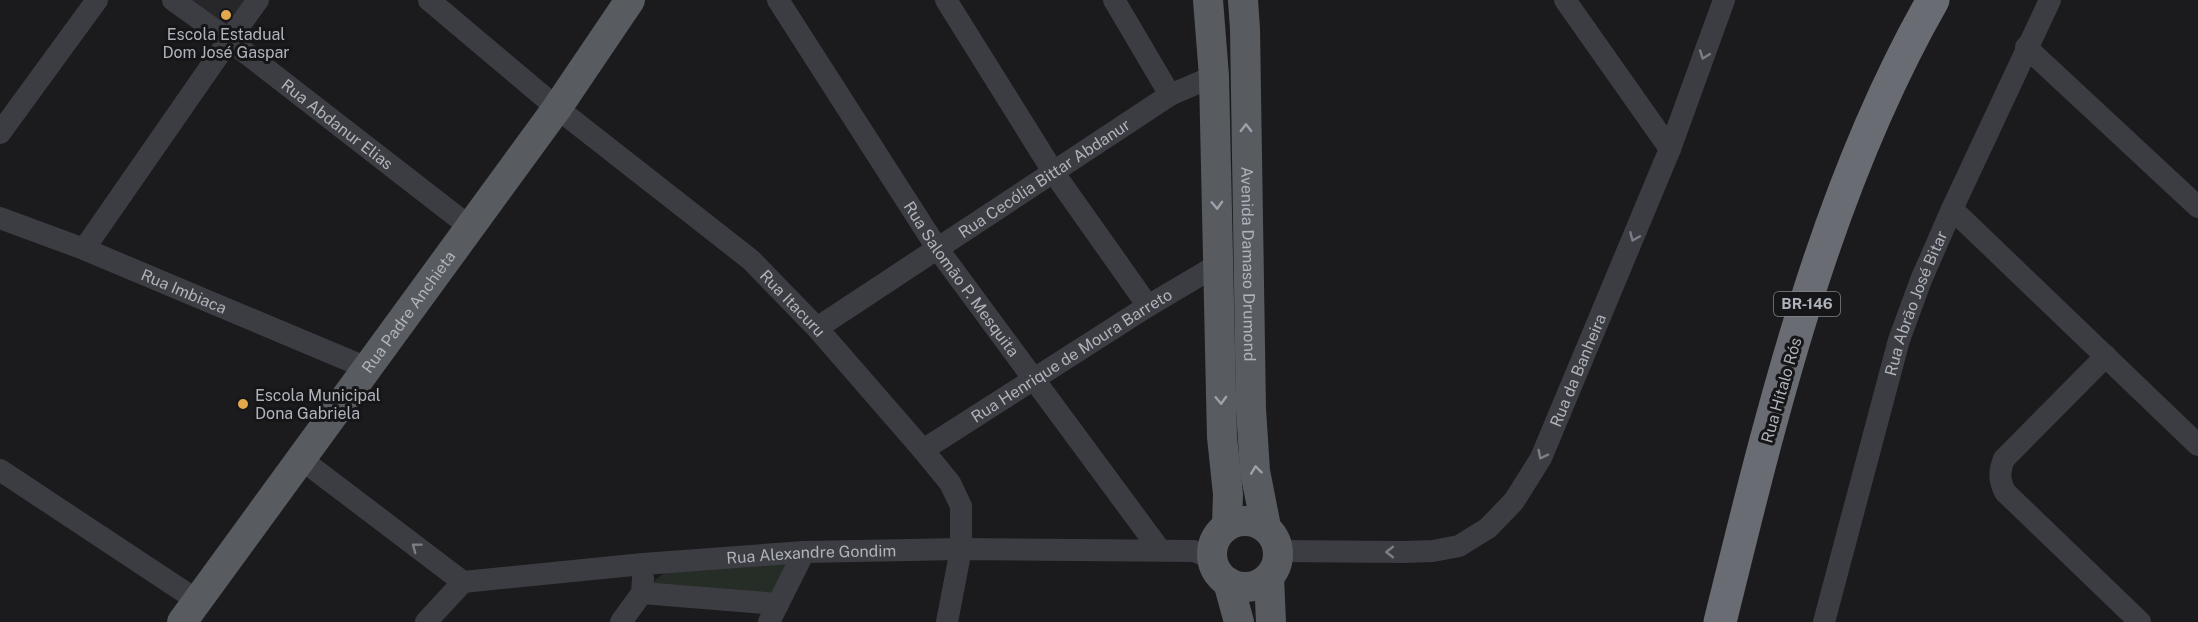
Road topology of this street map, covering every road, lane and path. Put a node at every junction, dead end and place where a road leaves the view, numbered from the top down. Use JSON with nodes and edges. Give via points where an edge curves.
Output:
{"nodes":[{"id":1,"x":97,"y":0,"type":"edge"},
{"id":2,"x":173,"y":0,"type":"edge"},
{"id":3,"x":258,"y":0,"type":"edge"},
{"id":4,"x":429,"y":0,"type":"edge"},
{"id":5,"x":630,"y":0,"type":"edge"},
{"id":6,"x":778,"y":0,"type":"edge"},
{"id":7,"x":946,"y":0,"type":"edge"},
{"id":8,"x":1114,"y":0,"type":"edge"},
{"id":9,"x":1208,"y":0,"type":"edge"},
{"id":10,"x":1243,"y":0,"type":"edge"},
{"id":11,"x":1565,"y":0,"type":"edge"},
{"id":12,"x":1724,"y":0,"type":"edge"},
{"id":13,"x":1933,"y":0,"type":"edge"},
{"id":14,"x":2050,"y":0,"type":"edge"},
{"id":15,"x":229,"y":39,"type":"junction"},
{"id":16,"x":2026,"y":47,"type":"junction"},
{"id":17,"x":1214,"y":76,"type":"junction"},
{"id":18,"x":1170,"y":95,"type":"junction"},
{"id":19,"x":557,"y":108,"type":"junction"},
{"id":20,"x":0,"y":133,"type":"edge"},
{"id":21,"x":1671,"y":149,"type":"junction"},
{"id":22,"x":1054,"y":173,"type":"junction"},
{"id":23,"x":2198,"y":207,"type":"edge"},
{"id":24,"x":1952,"y":209,"type":"junction"},
{"id":25,"x":0,"y":218,"type":"edge"},
{"id":26,"x":470,"y":227,"type":"junction"},
{"id":27,"x":937,"y":248,"type":"junction"},
{"id":28,"x":84,"y":249,"type":"junction"},
{"id":29,"x":1219,"y":264,"type":"junction"},
{"id":30,"x":1148,"y":306,"type":"junction"},
{"id":31,"x":816,"y":328,"type":"junction"},
{"id":32,"x":2106,"y":356,"type":"junction"},
{"id":33,"x":367,"y":368,"type":"junction"},
{"id":34,"x":1034,"y":379,"type":"junction"},
{"id":35,"x":2198,"y":445,"type":"edge"},
{"id":36,"x":923,"y":450,"type":"junction"},
{"id":37,"x":301,"y":459,"type":"junction"},
{"id":38,"x":0,"y":470,"type":"edge"},
{"id":39,"x":1227,"y":525,"type":"junction"},
{"id":40,"x":961,"y":549,"type":"junction"},
{"id":41,"x":1160,"y":550,"type":"junction"},
{"id":42,"x":804,"y":552,"type":"junction"},
{"id":43,"x":1271,"y":552,"type":"junction"},
{"id":44,"x":643,"y":564,"type":"junction"},
{"id":45,"x":1220,"y":570,"type":"junction"},
{"id":46,"x":463,"y":582,"type":"junction"},
{"id":47,"x":642,"y":593,"type":"junction"},
{"id":48,"x":190,"y":612,"type":"edge"},
{"id":49,"x":773,"y":613,"type":"edge"},
{"id":50,"x":426,"y":622,"type":"edge"},
{"id":51,"x":621,"y":622,"type":"edge"},
{"id":52,"x":947,"y":622,"type":"edge"},
{"id":53,"x":1239,"y":622,"type":"edge"},
{"id":54,"x":1271,"y":622,"type":"edge"},
{"id":55,"x":1720,"y":622,"type":"edge"},
{"id":56,"x":1824,"y":622,"type":"edge"},
{"id":57,"x":2140,"y":622,"type":"edge"}],
"edges":[{"from":1,"to":20,"type":"street"},
{"from":2,"to":15,"type":"street","name":"Rua Abdanur Elias"},
{"from":3,"to":15,"type":"street"},
{"from":4,"to":19,"type":"street","name":"Rua Itacuru"},
{"from":5,"to":19,"type":"main road","name":"Rua Padre Anchieta"},
{"from":6,"to":27,"type":"street","name":"Rua Salomão P. Mesquita"},
{"from":7,"to":22,"type":"street"},
{"from":8,"to":18,"type":"street"},
{"from":9,"to":17,"type":"main road","name":"Avenida Damaso Drumond"},
{"from":43,"to":10,"type":"main road","name":"Avenida Damaso Drumond","one_way":true,"via":[[1256,471],[1251,409]]},
{"from":11,"to":21,"type":"street"},
{"from":12,"to":21,"type":"street","name":"Rua da Banheira","one_way":true},
{"from":13,"to":55,"type":"highway","name":"Rua Hítalo Rós","number":"BR-146","via":[[1861,147],[1826,240],[1765,447]]},
{"from":14,"to":16,"type":"street","name":"Rua Abrão José Bitar"},
{"from":15,"to":26,"type":"street","name":"Rua Abdanur Elias"},
{"from":15,"to":28,"type":"street"},
{"from":16,"to":23,"type":"street"},
{"from":16,"to":24,"type":"street","name":"Rua Abrão José Bitar"},
{"from":17,"to":18,"type":"street","name":"Rua Cecólia Bittar Abdanur"},
{"from":17,"to":29,"type":"main road","name":"Avenida Damaso Drumond","one_way":true},
{"from":18,"to":22,"type":"street","name":"Rua Cecólia Bittar Abdanur"},
{"from":19,"to":26,"type":"main road","name":"Rua Padre Anchieta"},
{"from":19,"to":31,"type":"street","name":"Rua Itacuru","via":[[751,260]]},
{"from":21,"to":43,"type":"street","name":"Rua da Banheira","one_way":true,"via":[[1541,458],[1514,501],[1488,528],[1459,546],[1433,551]]},
{"from":22,"to":27,"type":"street","name":"Rua Cecólia Bittar Abdanur"},
{"from":22,"to":30,"type":"street"},
{"from":24,"to":32,"type":"street"},
{"from":24,"to":56,"type":"street","name":"Rua Abrão José Bitar","via":[[1899,340]]},
{"from":25,"to":28,"type":"street","name":"Rua Imbiaca"},
{"from":26,"to":33,"type":"main road","name":"Rua Padre Anchieta"},
{"from":27,"to":31,"type":"street","name":"Rua Cecólia Bittar Abdanur"},
{"from":27,"to":34,"type":"street","name":"Rua Salomão P. Mesquita"},
{"from":28,"to":33,"type":"street","name":"Rua Imbiaca"},
{"from":29,"to":30,"type":"street","name":"Rua Henrique de Moura Barreto"},
{"from":29,"to":39,"type":"main road","name":"Avenida Damaso Drumond","one_way":true},
{"from":30,"to":34,"type":"street","name":"Rua Henrique de Moura Barreto"},
{"from":31,"to":36,"type":"street","name":"Rua Itacuru"},
{"from":32,"to":35,"type":"street"},
{"from":32,"to":57,"type":"street","via":[[2004,459],[1999,481],[2005,492]]},
{"from":33,"to":37,"type":"main road","name":"Rua Padre Anchieta"},
{"from":34,"to":36,"type":"street","name":"Rua Henrique de Moura Barreto"},
{"from":34,"to":41,"type":"street","name":"Rua Salomão P. Mesquita"},
{"from":36,"to":40,"type":"street","name":"Rua Itacuru","via":[[950,483],[961,506]]},
{"from":46,"to":37,"type":"street","one_way":true},
{"from":37,"to":48,"type":"main road","name":"Rua Padre Anchieta"},
{"from":38,"to":48,"type":"street"},
{"from":39,"to":43,"type":"main road","via":[[1251,520]]},
{"from":39,"to":45,"type":"main road","via":[[1215,540]]},
{"from":40,"to":41,"type":"street","name":"Rua Alexandre Gondim"},
{"from":40,"to":42,"type":"street","name":"Rua Alexandre Gondim"},
{"from":40,"to":52,"type":"street","name":"Rua Itacuru"},
{"from":41,"to":45,"type":"street","name":"Rua Alexandre Gondim","via":[[1194,551]]},
{"from":42,"to":44,"type":"street","name":"Rua Alexandre Gondim"},
{"from":42,"to":49,"type":"street"},
{"from":43,"to":45,"type":"main road","via":[[1254,586],[1245,587]]},
{"from":43,"to":54,"type":"main road","name":"Avenida Damaso Drumond"},
{"from":44,"to":46,"type":"street","name":"Rua Alexandre Gondim"},
{"from":44,"to":47,"type":"street"},
{"from":45,"to":53,"type":"main road"},
{"from":46,"to":50,"type":"street"},
{"from":47,"to":49,"type":"street"},
{"from":47,"to":51,"type":"street"}]}
